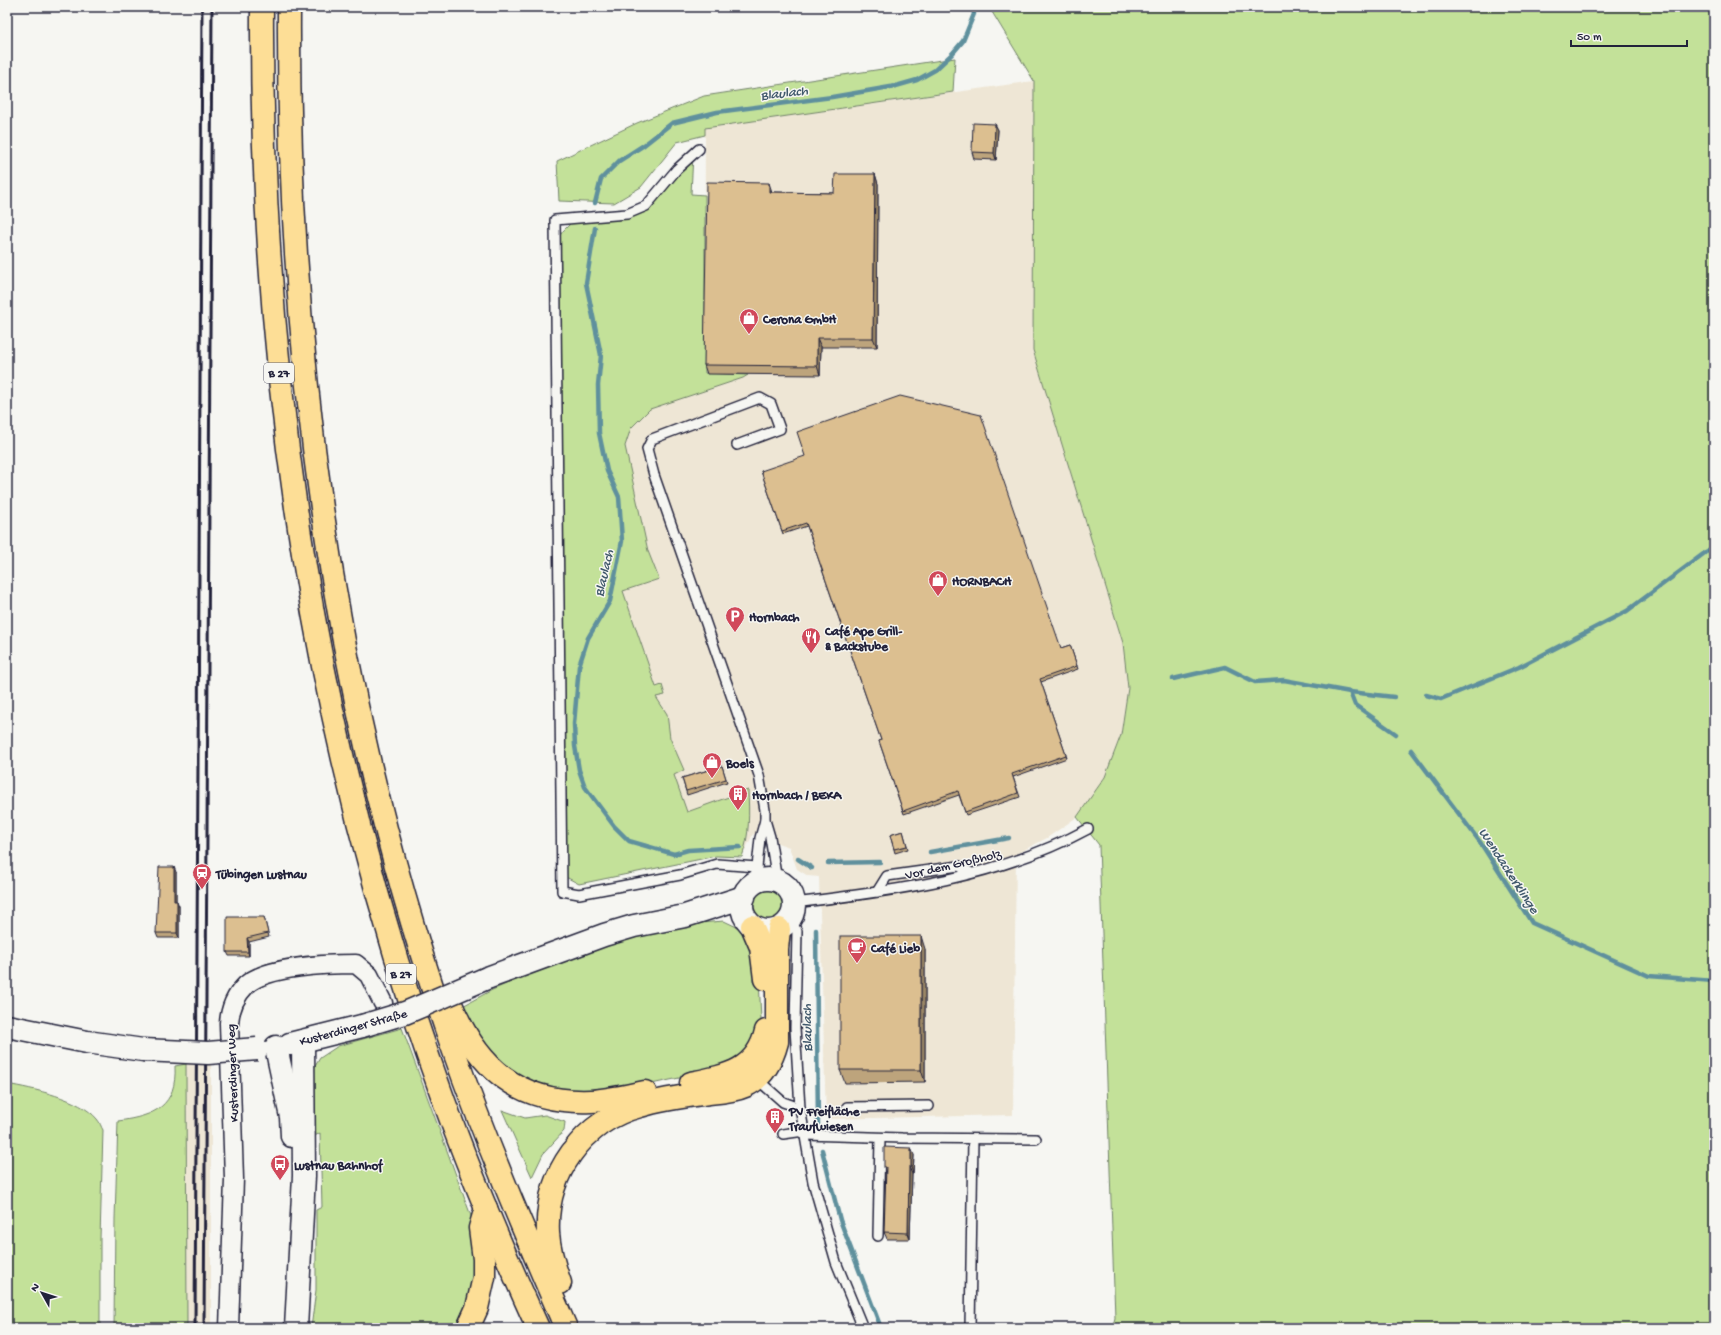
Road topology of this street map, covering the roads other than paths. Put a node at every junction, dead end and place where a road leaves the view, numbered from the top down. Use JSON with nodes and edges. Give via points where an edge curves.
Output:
{"nodes":[{"id":1,"x":262,"y":7,"type":"edge"},
{"id":2,"x":289,"y":7,"type":"edge"},
{"id":3,"x":699,"y":149,"type":"dead end"},
{"id":4,"x":737,"y":445,"type":"dead end"},
{"id":5,"x":765,"y":820,"type":"junction"},
{"id":6,"x":1088,"y":829,"type":"dead end"},
{"id":7,"x":971,"y":873,"type":"junction"},
{"id":8,"x":777,"y":881,"type":"junction"},
{"id":9,"x":751,"y":883,"type":"junction"},
{"id":10,"x":877,"y":892,"type":"junction"},
{"id":11,"x":685,"y":916,"type":"junction"},
{"id":12,"x":787,"y":917,"type":"junction"},
{"id":13,"x":749,"y":922,"type":"junction"},
{"id":14,"x":425,"y":964,"type":"junction"},
{"id":15,"x":383,"y":1003,"type":"dead end"},
{"id":16,"x":777,"y":1015,"type":"junction"},
{"id":17,"x":7,"y":1026,"type":"edge"},
{"id":18,"x":795,"y":1028,"type":"junction"},
{"id":19,"x":303,"y":1040,"type":"junction"},
{"id":20,"x":266,"y":1048,"type":"junction"},
{"id":21,"x":757,"y":1079,"type":"junction"},
{"id":22,"x":928,"y":1106,"type":"dead end"},
{"id":23,"x":846,"y":1107,"type":"dead end"},
{"id":24,"x":800,"y":1108,"type":"junction"},
{"id":25,"x":805,"y":1133,"type":"junction"},
{"id":26,"x":783,"y":1134,"type":"dead end"},
{"id":27,"x":880,"y":1138,"type":"junction"},
{"id":28,"x":974,"y":1139,"type":"junction"},
{"id":29,"x":1036,"y":1139,"type":"dead end"},
{"id":30,"x":486,"y":1208,"type":"junction"},
{"id":31,"x":302,"y":1224,"type":"junction"},
{"id":32,"x":878,"y":1236,"type":"dead end"},
{"id":33,"x":229,"y":1328,"type":"edge"},
{"id":34,"x":296,"y":1328,"type":"edge"},
{"id":35,"x":468,"y":1328,"type":"edge"},
{"id":36,"x":538,"y":1328,"type":"edge"},
{"id":37,"x":566,"y":1328,"type":"edge"},
{"id":38,"x":579,"y":1328,"type":"edge"},
{"id":39,"x":863,"y":1328,"type":"edge"},
{"id":40,"x":970,"y":1328,"type":"edge"}],
"edges":[{"from":1,"to":30,"type":"highway","number":"B 27","via":[[266,193],[273,316],[290,469],[312,610],[346,775],[385,921],[442,1097]]},
{"from":2,"to":14,"type":"highway","number":"B 27","via":[[290,140],[296,266],[307,393],[322,512],[345,645],[369,759]]},
{"from":3,"to":9,"type":"lane","via":[[677,169],[646,206],[627,214],[555,220],[562,891],[579,894],[680,875],[717,864]]},
{"from":4,"to":5,"type":"lane","via":[[780,430],[771,404],[760,398],[652,439],[647,449],[654,476],[759,775]]},
{"from":5,"to":8,"type":"lane"},
{"from":5,"to":9,"type":"lane"},
{"from":6,"to":7,"type":"lane","name":"Vor dem Großholz","via":[[1060,844],[1010,863]]},
{"from":7,"to":10,"type":"lane","name":"Vor dem Großholz","via":[[943,881]]},
{"from":7,"to":10,"type":"lane","via":[[959,866],[887,876]]},
{"from":8,"to":9,"type":"street"},
{"from":8,"to":12,"type":"street","via":[[789,891]]},
{"from":9,"to":11,"type":"street","name":"Kusterdinger Straße"},
{"from":9,"to":13,"type":"street","via":[[743,912]]},
{"from":10,"to":12,"type":"lane","name":"Vor dem Großholz"},
{"from":11,"to":13,"type":"street","name":"Kusterdinger Straße"},
{"from":11,"to":19,"type":"street","name":"Kusterdinger Straße","bridge":true,"via":[[604,935],[487,978],[405,1013]]},
{"from":12,"to":13,"type":"street","via":[[770,931],[761,930]]},
{"from":12,"to":16,"type":"highway","via":[[777,949]]},
{"from":12,"to":18,"type":"lane","via":[[797,931]]},
{"from":13,"to":14,"type":"highway","via":[[761,947],[767,1016],[763,1043],[756,1056],[729,1074],[610,1099],[576,1101],[548,1098],[526,1091],[496,1073],[468,1040],[445,990]]},
{"from":14,"to":37,"type":"highway","number":"B 27","via":[[485,1136],[525,1236]]},
{"from":15,"to":33,"type":"street","name":"Kusterdinger Weg","via":[[368,975],[356,964],[304,966],[270,974],[247,984],[234,1002],[229,1023],[234,1179]]},
{"from":16,"to":18,"type":"lane"},
{"from":16,"to":21,"type":"highway","via":[[777,1042],[774,1055]]},
{"from":17,"to":20,"type":"street","name":"Kusterdinger Straße","bridge":true,"via":[[143,1050],[208,1053]]},
{"from":18,"to":24,"type":"lane"},
{"from":19,"to":20,"type":"street","name":"Kusterdinger Straße"},
{"from":19,"to":31,"type":"street","via":[[305,1109]]},
{"from":20,"to":31,"type":"street","via":[[291,1117],[295,1196]]},
{"from":21,"to":24,"type":"lane","via":[[783,1102]]},
{"from":21,"to":38,"type":"highway","via":[[744,1087],[665,1100],[617,1114],[581,1140],[569,1156],[554,1185],[548,1234],[553,1264]]},
{"from":22,"to":23,"type":"lane"},
{"from":24,"to":25,"type":"lane"},
{"from":25,"to":26,"type":"lane"},
{"from":25,"to":27,"type":"lane"},
{"from":25,"to":39,"type":"lane","via":[[813,1182],[836,1262]]},
{"from":27,"to":28,"type":"lane"},
{"from":27,"to":32,"type":"lane"},
{"from":28,"to":29,"type":"lane"},
{"from":28,"to":40,"type":"lane"},
{"from":30,"to":35,"type":"highway","via":[[480,1228],[484,1277],[477,1308]]},
{"from":30,"to":36,"type":"highway","number":"B 27"},
{"from":31,"to":34,"type":"street"}]}
